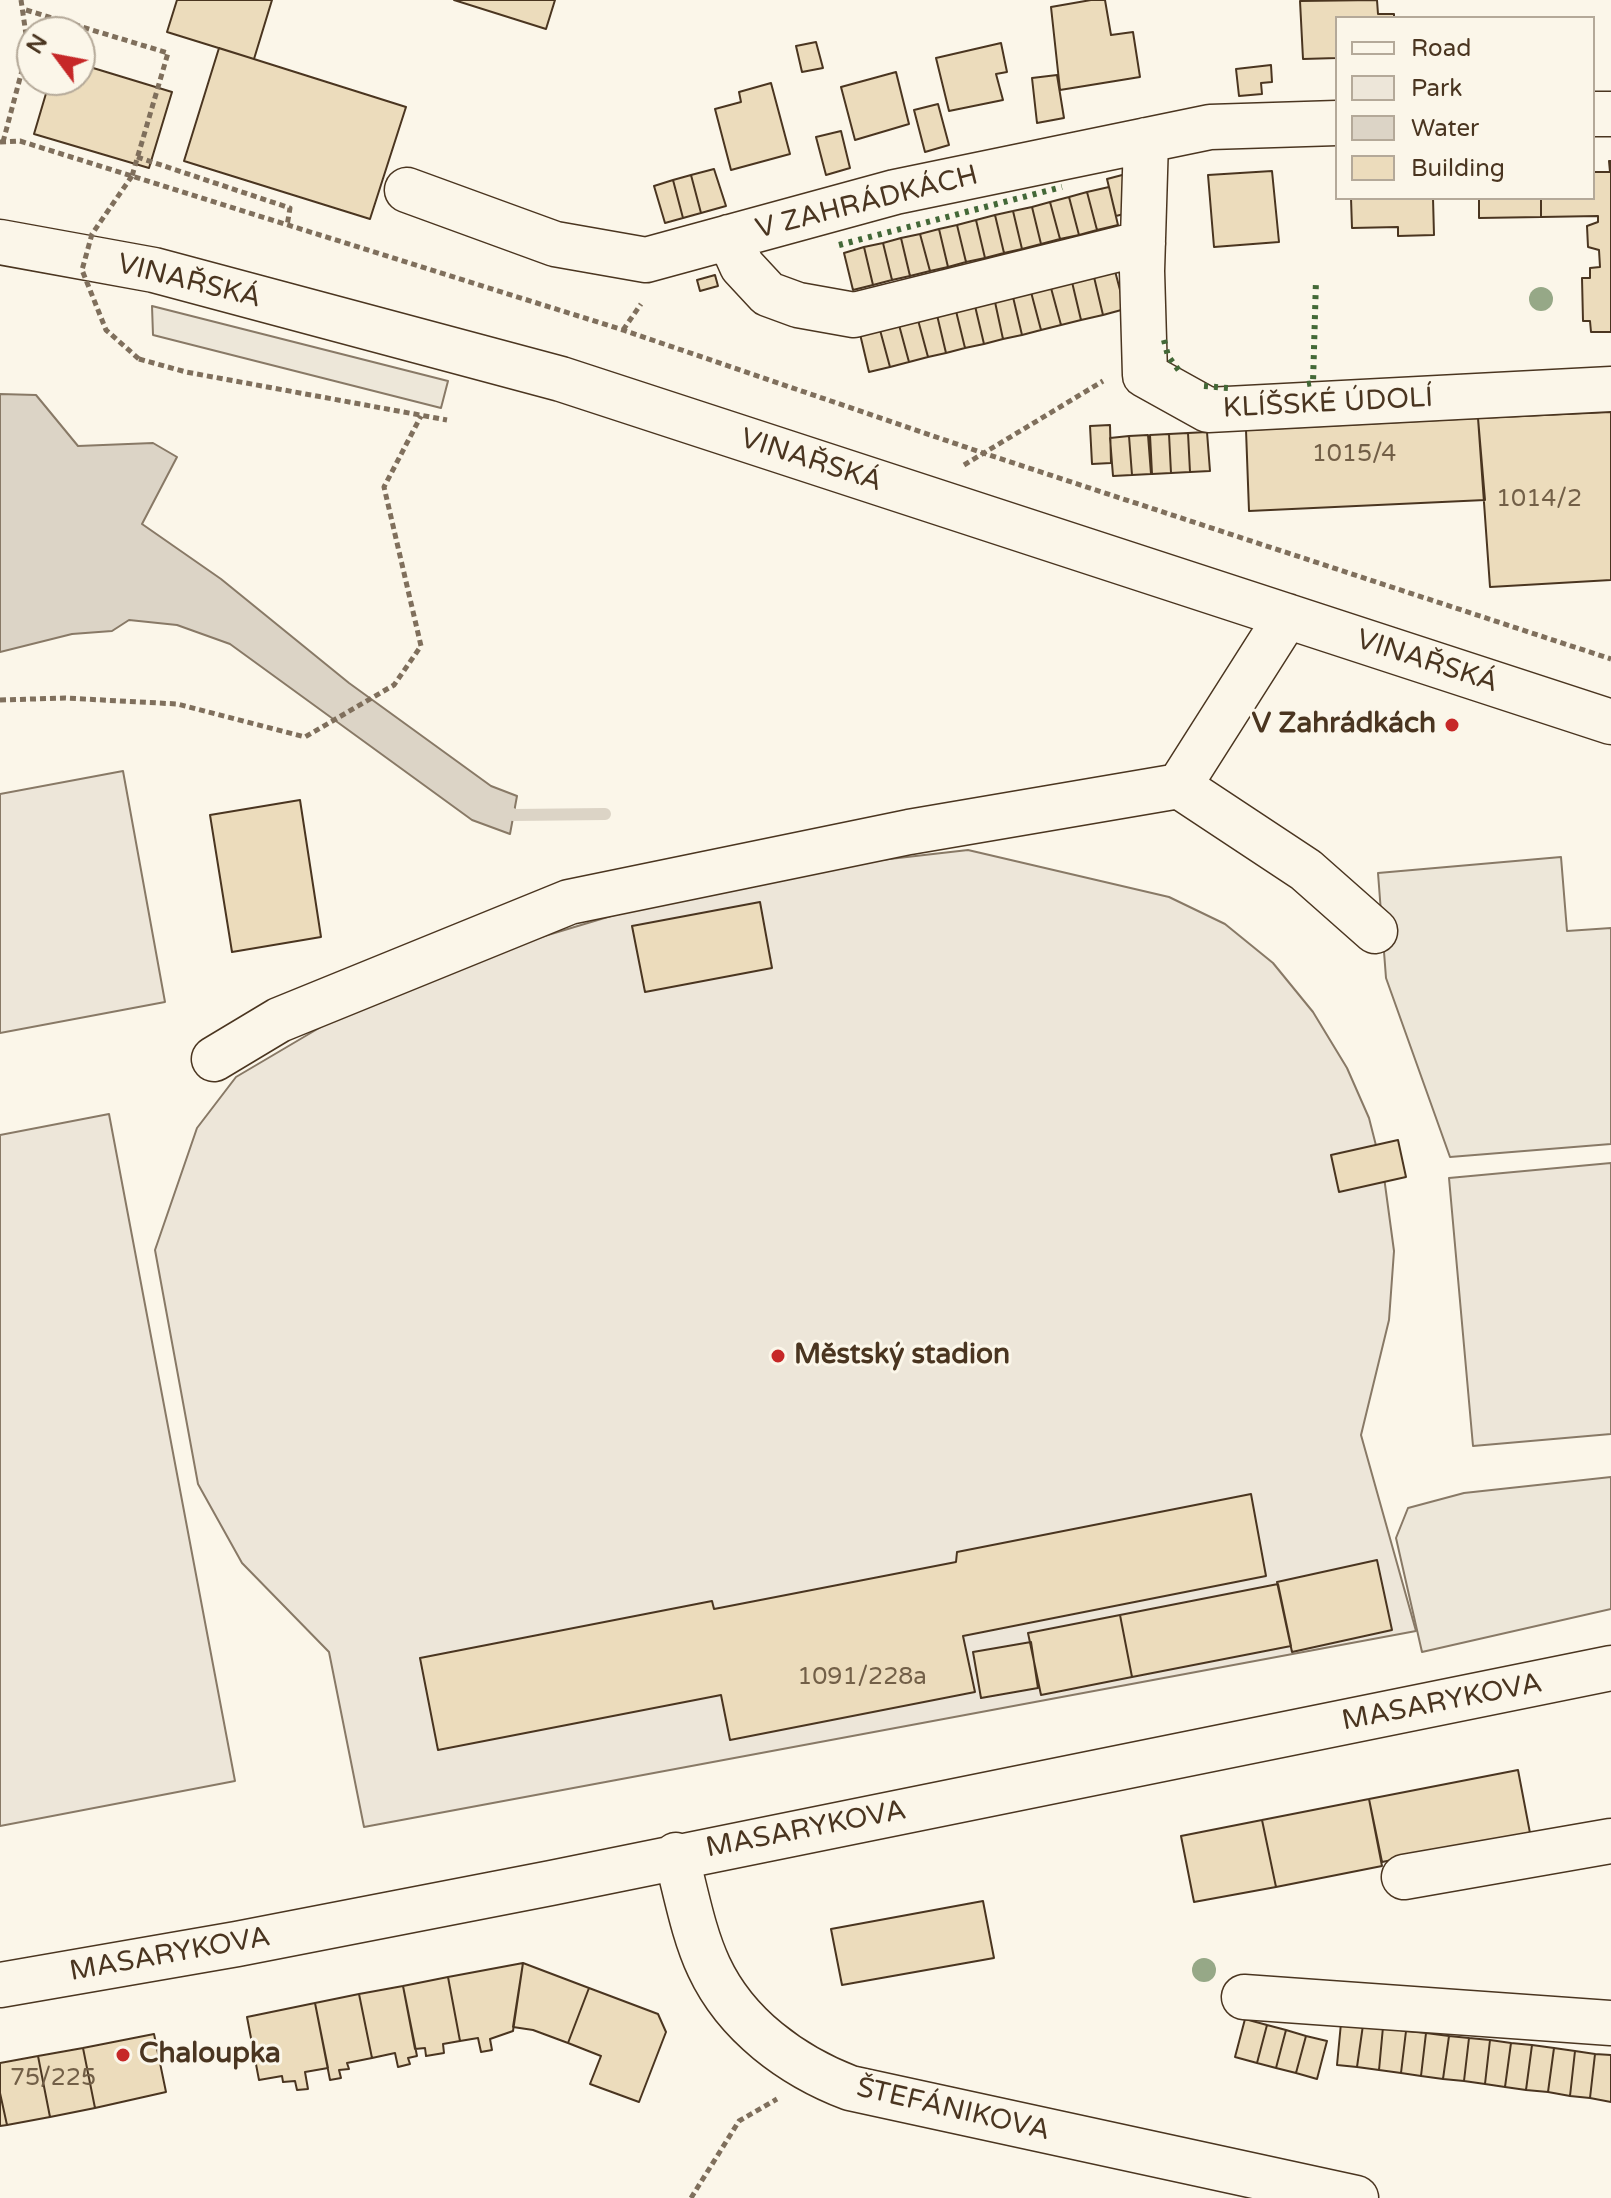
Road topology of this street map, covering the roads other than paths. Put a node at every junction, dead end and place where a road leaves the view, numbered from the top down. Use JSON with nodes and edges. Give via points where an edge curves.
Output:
{"nodes":[{"id":1,"x":1335,"y":123,"type":"edge"},
{"id":2,"x":1146,"y":140,"type":"junction"},
{"id":3,"x":407,"y":190,"type":"dead end"},
{"id":4,"x":729,"y":237,"type":"junction"},
{"id":5,"x":0,"y":242,"type":"edge"},
{"id":6,"x":1143,"y":243,"type":"junction"},
{"id":7,"x":1611,"y":389,"type":"edge"},
{"id":8,"x":1287,"y":616,"type":"junction"},
{"id":9,"x":1611,"y":722,"type":"edge"},
{"id":10,"x":1179,"y":786,"type":"junction"},
{"id":11,"x":1375,"y":931,"type":"dead end"},
{"id":12,"x":214,"y":1059,"type":"dead end"},
{"id":13,"x":1611,"y":1668,"type":"edge"},
{"id":14,"x":1611,"y":1841,"type":"edge"},
{"id":15,"x":676,"y":1855,"type":"junction"},
{"id":16,"x":1404,"y":1877,"type":"dead end"},
{"id":17,"x":0,"y":1985,"type":"edge"},
{"id":18,"x":1244,"y":1997,"type":"dead end"},
{"id":19,"x":1611,"y":2023,"type":"edge"},
{"id":20,"x":1356,"y":2198,"type":"edge"}],
"edges":[{"from":1,"to":2,"type":"street","name":"V ZAHRÁDKÁCH","via":[[1210,127]]},
{"from":2,"to":4,"type":"street","name":"V ZAHRÁDKÁCH","via":[[895,192]]},
{"from":2,"to":6,"type":"street"},
{"from":3,"to":4,"type":"street","name":"V ZAHRÁDKÁCH","via":[[555,244],[646,260]]},
{"from":4,"to":6,"type":"street","via":[[742,266],[768,294],[854,315]]},
{"from":5,"to":8,"type":"street","name":"VINAŘSKÁ","via":[[154,270],[561,379]]},
{"from":6,"to":7,"type":"street","name":"KLÍŠSKÉ ÚDOLÍ","via":[[1145,375],[1208,410]]},
{"from":8,"to":9,"type":"street","name":"VINAŘSKÁ"},
{"from":8,"to":10,"type":"street"},
{"from":10,"to":11,"type":"street","via":[[1306,870]]},
{"from":10,"to":12,"type":"street","via":[[909,832],[569,902],[279,1020]]},
{"from":13,"to":15,"type":"street","name":"MASARYKOVA"},
{"from":14,"to":16,"type":"street"},
{"from":15,"to":17,"type":"street","name":"MASARYKOVA","via":[[252,1941]]},
{"from":15,"to":20,"type":"street","name":"ŠTEFÁNIKOVA","via":[[709,1968],[732,2006],[816,2076],[850,2088]]},
{"from":18,"to":19,"type":"street"}]}
